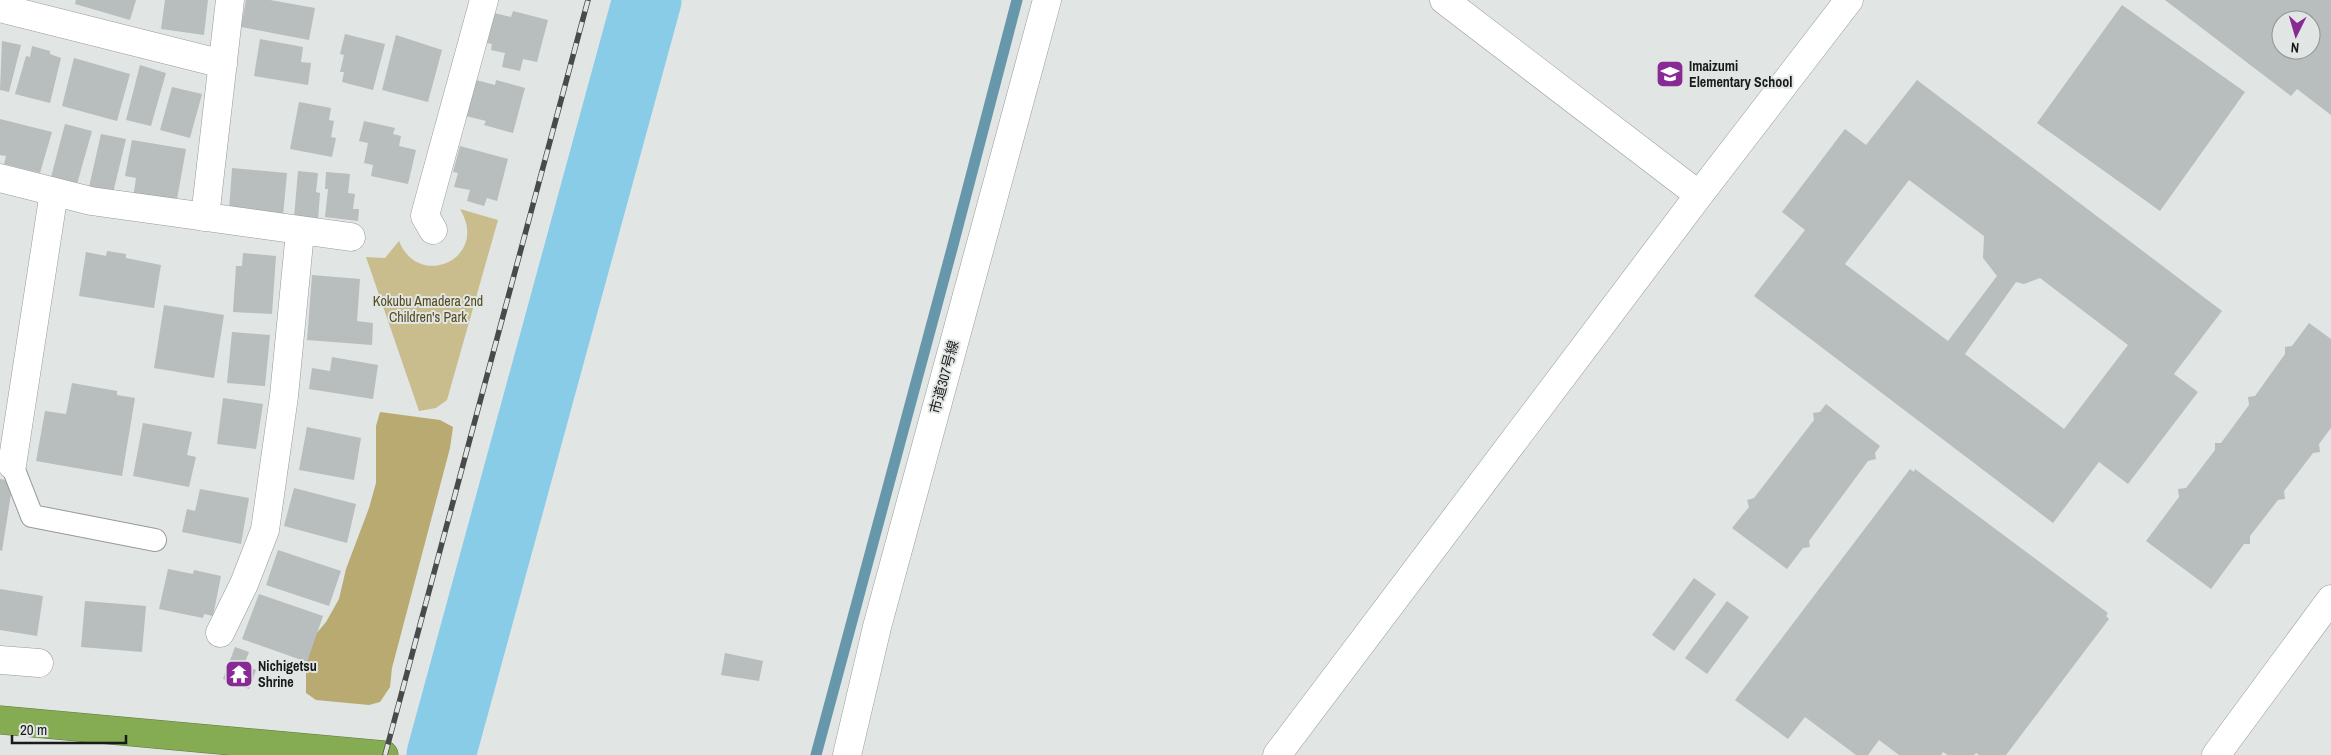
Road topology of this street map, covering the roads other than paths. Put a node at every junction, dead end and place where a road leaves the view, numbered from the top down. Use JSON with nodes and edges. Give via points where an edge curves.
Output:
{"nodes":[{"id":1,"x":230,"y":0,"type":"edge"},
{"id":2,"x":484,"y":0,"type":"edge"},
{"id":3,"x":1048,"y":0,"type":"edge"},
{"id":4,"x":1444,"y":0,"type":"edge"},
{"id":5,"x":1849,"y":0,"type":"edge"},
{"id":6,"x":0,"y":8,"type":"edge"},
{"id":7,"x":223,"y":64,"type":"junction"},
{"id":8,"x":0,"y":178,"type":"edge"},
{"id":9,"x":54,"y":192,"type":"junction"},
{"id":10,"x":1699,"y":195,"type":"junction"},
{"id":11,"x":205,"y":217,"type":"junction"},
{"id":12,"x":433,"y":230,"type":"dead end"},
{"id":13,"x":300,"y":232,"type":"junction"},
{"id":14,"x":351,"y":237,"type":"dead end"},
{"id":15,"x":12,"y":465,"type":"joint"},
{"id":16,"x":155,"y":540,"type":"dead end"},
{"id":17,"x":2331,"y":599,"type":"edge"},
{"id":18,"x":220,"y":633,"type":"dead end"},
{"id":19,"x":0,"y":660,"type":"edge"},
{"id":20,"x":38,"y":663,"type":"dead end"},
{"id":21,"x":0,"y":720,"type":"edge"},
{"id":22,"x":384,"y":755,"type":"edge"},
{"id":23,"x":847,"y":755,"type":"edge"},
{"id":24,"x":1277,"y":755,"type":"edge"},
{"id":25,"x":2216,"y":755,"type":"edge"}],
"edges":[{"from":1,"to":7,"type":"street"},
{"from":2,"to":12,"type":"street","via":[[425,216]]},
{"from":3,"to":23,"type":"street","name":"市道307号線","via":[[877,627]]},
{"from":4,"to":10,"type":"street"},
{"from":5,"to":10,"type":"street"},
{"from":6,"to":7,"type":"street"},
{"from":7,"to":11,"type":"street"},
{"from":8,"to":9,"type":"street"},
{"from":9,"to":11,"type":"street","via":[[91,201]]},
{"from":9,"to":15,"type":"street"},
{"from":10,"to":24,"type":"street"},
{"from":11,"to":13,"type":"street"},
{"from":13,"to":14,"type":"street"},
{"from":13,"to":18,"type":"street","via":[[284,396],[265,530]]},
{"from":15,"to":16,"type":"lane","via":[[32,516]]},
{"from":17,"to":25,"type":"street"},
{"from":19,"to":20,"type":"street"},
{"from":21,"to":22,"type":"highway"}]}
